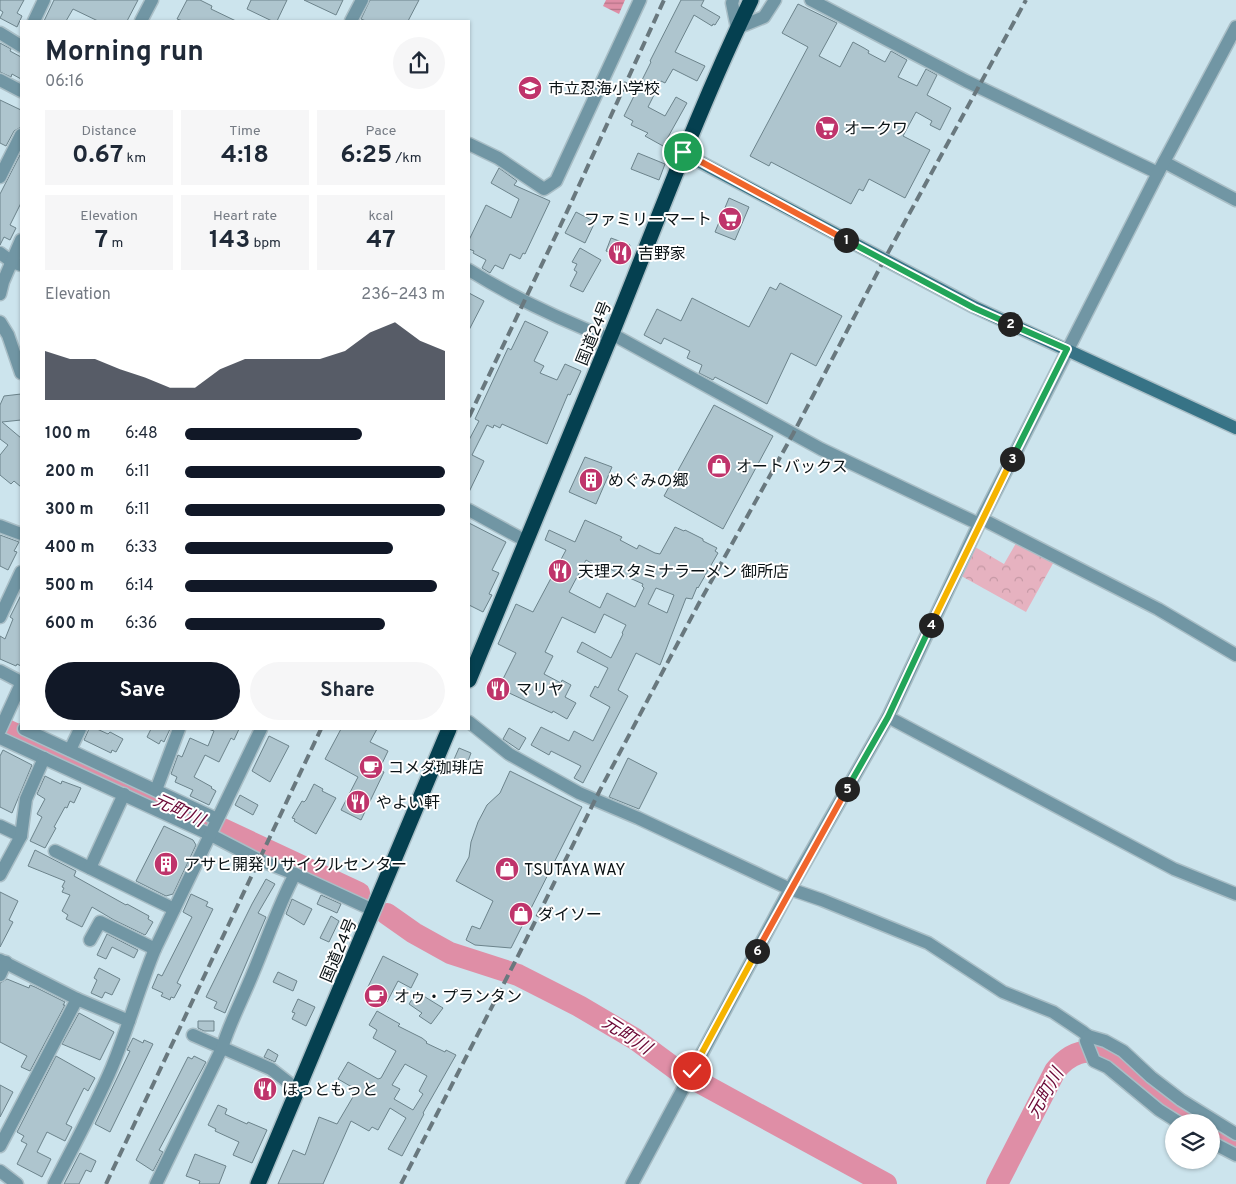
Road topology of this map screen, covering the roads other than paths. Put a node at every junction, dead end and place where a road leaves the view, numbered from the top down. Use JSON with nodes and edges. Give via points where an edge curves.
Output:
{"nodes":[{"id":1,"x":44,"y":0,"type":"edge"},
{"id":2,"x":152,"y":0,"type":"edge"},
{"id":3,"x":362,"y":0,"type":"edge"},
{"id":4,"x":640,"y":0,"type":"edge"},
{"id":5,"x":733,"y":0,"type":"edge"},
{"id":6,"x":751,"y":0,"type":"edge"},
{"id":7,"x":774,"y":0,"type":"edge"},
{"id":8,"x":811,"y":0,"type":"edge"},
{"id":9,"x":34,"y":20,"type":"edge"},
{"id":10,"x":142,"y":20,"type":"edge"},
{"id":11,"x":352,"y":20,"type":"edge"},
{"id":12,"x":1236,"y":27,"type":"edge"},
{"id":13,"x":737,"y":28,"type":"junction"},
{"id":14,"x":0,"y":33,"type":"edge"},
{"id":15,"x":20,"y":45,"type":"edge"},
{"id":16,"x":0,"y":80,"type":"edge"},
{"id":17,"x":20,"y":90,"type":"edge"},
{"id":18,"x":20,"y":137,"type":"edge"},
{"id":19,"x":470,"y":144,"type":"edge"},
{"id":20,"x":683,"y":152,"type":"junction"},
{"id":21,"x":1161,"y":167,"type":"junction"},
{"id":22,"x":2,"y":170,"type":"edge"},
{"id":23,"x":1236,"y":200,"type":"edge"},
{"id":24,"x":20,"y":246,"type":"edge"},
{"id":25,"x":0,"y":253,"type":"edge"},
{"id":26,"x":17,"y":264,"type":"edge"},
{"id":27,"x":470,"y":271,"type":"edge"},
{"id":28,"x":0,"y":294,"type":"edge"},
{"id":29,"x":0,"y":322,"type":"edge"},
{"id":30,"x":611,"y":336,"type":"junction"},
{"id":31,"x":1067,"y":349,"type":"junction"},
{"id":32,"x":20,"y":370,"type":"edge"},
{"id":33,"x":1236,"y":428,"type":"edge"},
{"id":34,"x":470,"y":511,"type":"edge"},
{"id":35,"x":980,"y":522,"type":"junction"},
{"id":36,"x":0,"y":526,"type":"edge"},
{"id":37,"x":20,"y":534,"type":"edge"},
{"id":38,"x":526,"y":541,"type":"junction"},
{"id":39,"x":20,"y":574,"type":"edge"},
{"id":40,"x":0,"y":617,"type":"edge"},
{"id":41,"x":1236,"y":655,"type":"edge"},
{"id":42,"x":0,"y":671,"type":"edge"},
{"id":43,"x":470,"y":678,"type":"edge"},
{"id":44,"x":20,"y":682,"type":"edge"},
{"id":45,"x":20,"y":685,"type":"edge"},
{"id":46,"x":888,"y":717,"type":"junction"},
{"id":47,"x":2,"y":723,"type":"edge"},
{"id":48,"x":470,"y":723,"type":"edge"},
{"id":49,"x":20,"y":727,"type":"edge"},
{"id":50,"x":27,"y":730,"type":"edge"},
{"id":51,"x":80,"y":730,"type":"edge"},
{"id":52,"x":179,"y":730,"type":"edge"},
{"id":53,"x":261,"y":730,"type":"edge"},
{"id":54,"x":449,"y":730,"type":"edge"},
{"id":55,"x":0,"y":738,"type":"edge"},
{"id":56,"x":70,"y":750,"type":"junction"},
{"id":57,"x":44,"y":758,"type":"junction"},
{"id":58,"x":156,"y":790,"type":"junction"},
{"id":59,"x":124,"y":794,"type":"junction"},
{"id":60,"x":217,"y":819,"type":"junction"},
{"id":61,"x":0,"y":826,"type":"edge"},
{"id":62,"x":209,"y":834,"type":"junction"},
{"id":63,"x":21,"y":836,"type":"junction"},
{"id":64,"x":55,"y":851,"type":"dead end"},
{"id":65,"x":90,"y":868,"type":"junction"},
{"id":66,"x":295,"y":874,"type":"junction"},
{"id":67,"x":0,"y":875,"type":"edge"},
{"id":68,"x":790,"y":889,"type":"junction"},
{"id":69,"x":1236,"y":894,"type":"edge"},
{"id":70,"x":174,"y":909,"type":"junction"},
{"id":71,"x":373,"y":910,"type":"junction"},
{"id":72,"x":90,"y":940,"type":"dead end"},
{"id":73,"x":155,"y":949,"type":"junction"},
{"id":74,"x":3,"y":961,"type":"edge"},
{"id":75,"x":0,"y":975,"type":"edge"},
{"id":76,"x":76,"y":1000,"type":"junction"},
{"id":77,"x":129,"y":1021,"type":"junction"},
{"id":78,"x":193,"y":1035,"type":"dead end"},
{"id":79,"x":1087,"y":1039,"type":"junction"},
{"id":80,"x":222,"y":1048,"type":"junction"},
{"id":81,"x":298,"y":1090,"type":"junction"},
{"id":82,"x":1165,"y":1114,"type":"edge"},
{"id":83,"x":1236,"y":1134,"type":"edge"},
{"id":84,"x":0,"y":1146,"type":"edge"},
{"id":85,"x":1220,"y":1147,"type":"edge"},
{"id":86,"x":1236,"y":1156,"type":"edge"},
{"id":87,"x":0,"y":1171,"type":"edge"},
{"id":88,"x":17,"y":1184,"type":"edge"},
{"id":89,"x":54,"y":1184,"type":"edge"},
{"id":90,"x":156,"y":1184,"type":"edge"},
{"id":91,"x":258,"y":1184,"type":"edge"},
{"id":92,"x":632,"y":1184,"type":"edge"}],
"edges":[{"from":1,"to":9,"type":"street"},
{"from":2,"to":10,"type":"street"},
{"from":3,"to":11,"type":"street"},
{"from":4,"to":19,"type":"street","via":[[556,182],[544,188],[498,158]]},
{"from":5,"to":13,"type":"street"},
{"from":6,"to":13,"type":"highway","name":"国道24号"},
{"from":7,"to":13,"type":"street","via":[[764,17]]},
{"from":8,"to":21,"type":"street","via":[[966,81]]},
{"from":12,"to":21,"type":"street"},
{"from":13,"to":20,"type":"highway","name":"国道24号"},
{"from":14,"to":15,"type":"street"},
{"from":16,"to":17,"type":"street"},
{"from":18,"to":22,"type":"street"},
{"from":20,"to":30,"type":"highway","name":"国道24号"},
{"from":20,"to":31,"type":"street","via":[[974,308]]},
{"from":21,"to":23,"type":"street"},
{"from":21,"to":31,"type":"street"},
{"from":24,"to":26,"type":"street"},
{"from":25,"to":26,"type":"street"},
{"from":26,"to":28,"type":"street","via":[[3,282]]},
{"from":27,"to":30,"type":"street","via":[[570,324]]},
{"from":29,"to":32,"type":"street"},
{"from":30,"to":35,"type":"street","via":[[821,449]]},
{"from":30,"to":38,"type":"highway","name":"国道24号"},
{"from":31,"to":33,"type":"street"},
{"from":31,"to":35,"type":"street"},
{"from":34,"to":38,"type":"street"},
{"from":35,"to":41,"type":"street","via":[[1158,609]]},
{"from":35,"to":46,"type":"street"},
{"from":36,"to":37,"type":"street"},
{"from":38,"to":43,"type":"highway","name":"国道24号"},
{"from":39,"to":40,"type":"street"},
{"from":42,"to":44,"type":"street"},
{"from":45,"to":47,"type":"street"},
{"from":46,"to":68,"type":"street"},
{"from":46,"to":69,"type":"street","via":[[1174,869]]},
{"from":47,"to":49,"type":"street"},
{"from":48,"to":68,"type":"street","via":[[509,754],[578,793]]},
{"from":50,"to":56,"type":"street"},
{"from":51,"to":56,"type":"street"},
{"from":52,"to":58,"type":"street"},
{"from":53,"to":60,"type":"street"},
{"from":54,"to":71,"type":"highway","name":"国道24号"},
{"from":55,"to":57,"type":"street"},
{"from":56,"to":58,"type":"street"},
{"from":57,"to":59,"type":"street"},
{"from":57,"to":63,"type":"street","via":[[26,798]]},
{"from":58,"to":60,"type":"street"},
{"from":59,"to":62,"type":"street"},
{"from":59,"to":65,"type":"street"},
{"from":60,"to":62,"type":"street"},
{"from":61,"to":63,"type":"street"},
{"from":62,"to":66,"type":"street"},
{"from":62,"to":70,"type":"street"},
{"from":63,"to":67,"type":"street"},
{"from":64,"to":65,"type":"street"},
{"from":65,"to":70,"type":"street"},
{"from":66,"to":71,"type":"street"},
{"from":66,"to":80,"type":"street","via":[[282,898]]},
{"from":68,"to":79,"type":"street","via":[[928,943],[1003,992],[1053,1012],[1084,1032]]},
{"from":68,"to":92,"type":"street"},
{"from":70,"to":73,"type":"street"},
{"from":71,"to":81,"type":"highway","name":"国道24号"},
{"from":72,"to":73,"type":"street","via":[[100,922]]},
{"from":73,"to":77,"type":"street"},
{"from":74,"to":75,"type":"street"},
{"from":74,"to":76,"type":"street"},
{"from":76,"to":77,"type":"street"},
{"from":76,"to":84,"type":"street"},
{"from":77,"to":89,"type":"street","via":[[100,1095]]},
{"from":78,"to":80,"type":"street"},
{"from":79,"to":82,"type":"street","via":[[1094,1061],[1107,1067]]},
{"from":79,"to":83,"type":"street","via":[[1105,1041],[1124,1052],[1180,1100]]},
{"from":80,"to":81,"type":"street","via":[[271,1069]]},
{"from":80,"to":90,"type":"street"},
{"from":81,"to":91,"type":"highway","name":"国道24号"},
{"from":85,"to":86,"type":"street"},
{"from":87,"to":88,"type":"street"}]}
